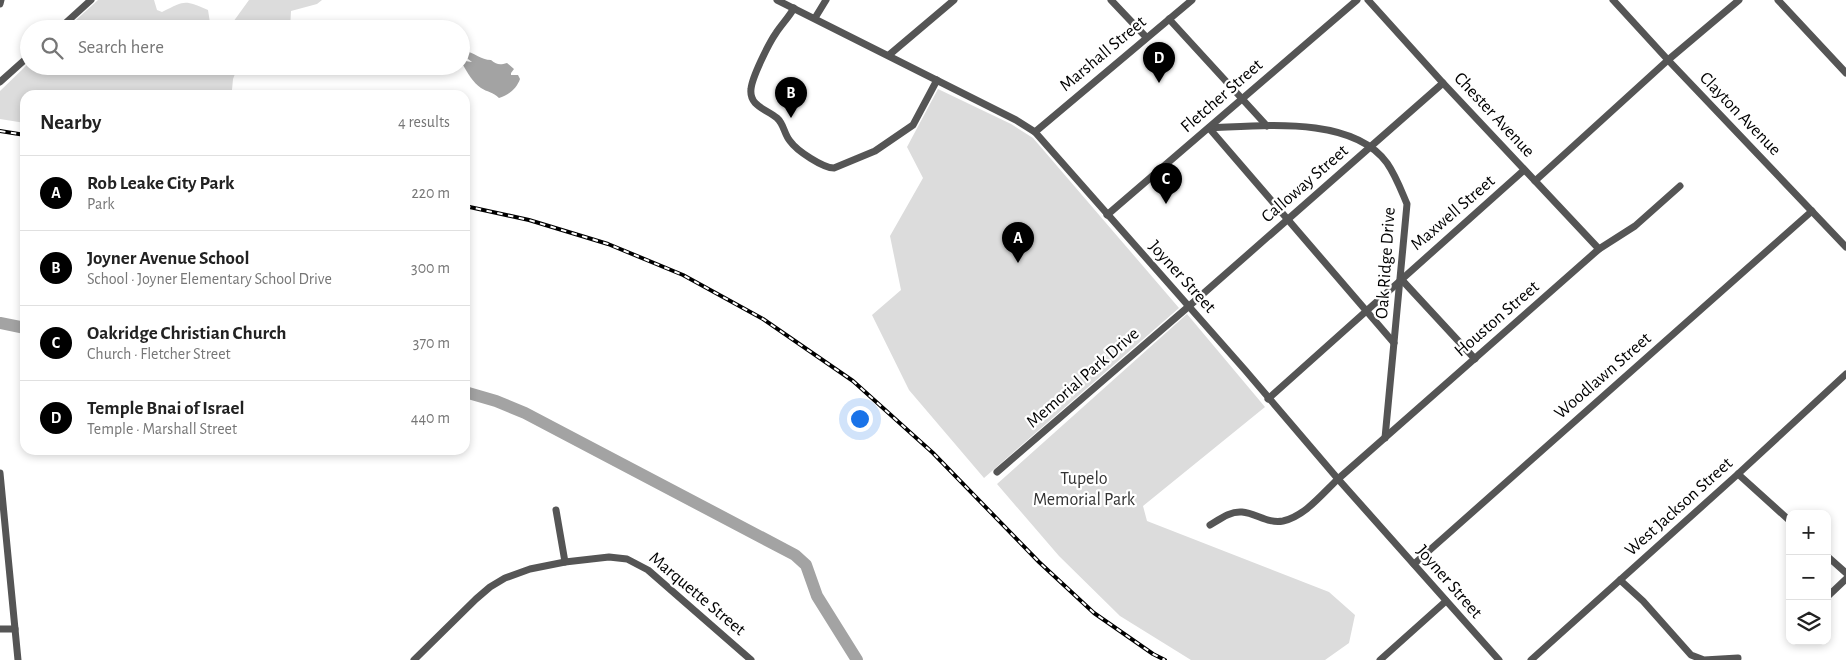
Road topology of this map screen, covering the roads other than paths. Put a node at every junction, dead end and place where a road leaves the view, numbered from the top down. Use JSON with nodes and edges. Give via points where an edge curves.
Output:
{"nodes":[{"id":1,"x":1,"y":0,"type":"edge"},
{"id":2,"x":91,"y":0,"type":"edge"},
{"id":3,"x":777,"y":0,"type":"edge"},
{"id":4,"x":826,"y":0,"type":"edge"},
{"id":5,"x":954,"y":0,"type":"edge"},
{"id":6,"x":1111,"y":0,"type":"edge"},
{"id":7,"x":1192,"y":0,"type":"edge"},
{"id":8,"x":1356,"y":0,"type":"edge"},
{"id":9,"x":1368,"y":0,"type":"edge"},
{"id":10,"x":1613,"y":0,"type":"edge"},
{"id":11,"x":1739,"y":0,"type":"edge"},
{"id":12,"x":1778,"y":0,"type":"edge"},
{"id":13,"x":0,"y":4,"type":"edge"},
{"id":14,"x":794,"y":8,"type":"junction"},
{"id":15,"x":815,"y":18,"type":"junction"},
{"id":16,"x":1169,"y":19,"type":"junction"},
{"id":17,"x":69,"y":20,"type":"edge"},
{"id":18,"x":1146,"y":37,"type":"junction"},
{"id":19,"x":889,"y":55,"type":"junction"},
{"id":20,"x":1668,"y":60,"type":"junction"},
{"id":21,"x":20,"y":64,"type":"edge"},
{"id":22,"x":1846,"y":72,"type":"edge"},
{"id":23,"x":937,"y":80,"type":"junction"},
{"id":24,"x":0,"y":82,"type":"edge"},
{"id":25,"x":1443,"y":83,"type":"junction"},
{"id":26,"x":1241,"y":99,"type":"junction"},
{"id":27,"x":1267,"y":126,"type":"junction"},
{"id":28,"x":1209,"y":128,"type":"junction"},
{"id":29,"x":1034,"y":132,"type":"junction"},
{"id":30,"x":1370,"y":146,"type":"junction"},
{"id":31,"x":1524,"y":170,"type":"junction"},
{"id":32,"x":1535,"y":181,"type":"junction"},
{"id":33,"x":1680,"y":186,"type":"dead end"},
{"id":34,"x":1812,"y":211,"type":"junction"},
{"id":35,"x":1107,"y":215,"type":"junction"},
{"id":36,"x":1288,"y":220,"type":"junction"},
{"id":37,"x":1846,"y":247,"type":"edge"},
{"id":38,"x":1599,"y":249,"type":"junction"},
{"id":39,"x":1401,"y":279,"type":"junction"},
{"id":40,"x":1188,"y":307,"type":"junction"},
{"id":41,"x":1366,"y":311,"type":"junction"},
{"id":42,"x":1394,"y":343,"type":"junction"},
{"id":43,"x":1474,"y":358,"type":"junction"},
{"id":44,"x":1846,"y":374,"type":"edge"},
{"id":45,"x":1268,"y":398,"type":"junction"},
{"id":46,"x":1385,"y":438,"type":"junction"},
{"id":47,"x":997,"y":472,"type":"dead end"},
{"id":48,"x":0,"y":473,"type":"edge"},
{"id":49,"x":1738,"y":474,"type":"junction"},
{"id":50,"x":1338,"y":479,"type":"junction"},
{"id":51,"x":556,"y":510,"type":"dead end"},
{"id":52,"x":1786,"y":517,"type":"edge"},
{"id":53,"x":1210,"y":525,"type":"dead end"},
{"id":54,"x":1831,"y":560,"type":"edge"},
{"id":55,"x":565,"y":562,"type":"junction"},
{"id":56,"x":1414,"y":564,"type":"junction"},
{"id":57,"x":1846,"y":573,"type":"edge"},
{"id":58,"x":1846,"y":579,"type":"edge"},
{"id":59,"x":1620,"y":580,"type":"junction"},
{"id":60,"x":1831,"y":593,"type":"edge"},
{"id":61,"x":1446,"y":601,"type":"junction"},
{"id":62,"x":15,"y":628,"type":"junction"},
{"id":63,"x":0,"y":630,"type":"edge"},
{"id":64,"x":1738,"y":658,"type":"dead end"},
{"id":65,"x":18,"y":660,"type":"edge"},
{"id":66,"x":414,"y":660,"type":"edge"},
{"id":67,"x":751,"y":660,"type":"edge"},
{"id":68,"x":1380,"y":660,"type":"edge"},
{"id":69,"x":1499,"y":660,"type":"edge"},
{"id":70,"x":1531,"y":660,"type":"edge"}],
"edges":[{"from":1,"to":13,"type":"street"},
{"from":2,"to":17,"type":"street"},
{"from":3,"to":14,"type":"street","name":"Joyner Street"},
{"from":4,"to":15,"type":"street"},
{"from":5,"to":19,"type":"street"},
{"from":6,"to":18,"type":"street"},
{"from":7,"to":16,"type":"street","name":"Marshall Street"},
{"from":8,"to":26,"type":"street","name":"Fletcher Street"},
{"from":9,"to":25,"type":"street","name":"Chester Avenue"},
{"from":10,"to":20,"type":"street","name":"Clayton Avenue"},
{"from":11,"to":20,"type":"street"},
{"from":12,"to":22,"type":"street"},
{"from":14,"to":15,"type":"street","name":"Joyner Street"},
{"from":14,"to":23,"type":"street","via":[[774,35],[750,90],[756,105],[777,118],[796,148],[827,168],[875,151],[912,125]]},
{"from":15,"to":19,"type":"street","name":"Joyner Street"},
{"from":16,"to":18,"type":"street","name":"Marshall Street"},
{"from":16,"to":26,"type":"street"},
{"from":18,"to":29,"type":"street","name":"Marshall Street"},
{"from":19,"to":23,"type":"street","name":"Joyner Street"},
{"from":20,"to":32,"type":"street"},
{"from":20,"to":34,"type":"street","name":"Clayton Avenue"},
{"from":21,"to":24,"type":"street"},
{"from":23,"to":29,"type":"street","name":"Joyner Street"},
{"from":25,"to":30,"type":"street","name":"Calloway Street"},
{"from":25,"to":31,"type":"street","name":"Chester Avenue"},
{"from":26,"to":27,"type":"street"},
{"from":26,"to":28,"type":"street","name":"Fletcher Street"},
{"from":27,"to":28,"type":"street","name":"Oak Ridge Drive"},
{"from":27,"to":30,"type":"street","name":"Oak Ridge Drive","via":[[1321,128]]},
{"from":28,"to":35,"type":"street","name":"Fletcher Street"},
{"from":28,"to":36,"type":"street"},
{"from":29,"to":35,"type":"street","name":"Joyner Street"},
{"from":30,"to":36,"type":"street","name":"Calloway Street"},
{"from":30,"to":39,"type":"street","name":"Oak Ridge Drive","via":[[1386,162],[1407,204]]},
{"from":31,"to":32,"type":"street","name":"Chester Avenue"},
{"from":31,"to":39,"type":"street","name":"Maxwell Street"},
{"from":32,"to":38,"type":"street","name":"Chester Avenue"},
{"from":33,"to":38,"type":"street","name":"Houston Street","via":[[1636,226]]},
{"from":34,"to":37,"type":"street","name":"Clayton Avenue"},
{"from":34,"to":56,"type":"street","name":"Woodlawn Street"},
{"from":35,"to":40,"type":"street","name":"Joyner Street"},
{"from":36,"to":40,"type":"street","name":"Calloway Street"},
{"from":36,"to":41,"type":"street"},
{"from":38,"to":43,"type":"street","name":"Houston Street"},
{"from":39,"to":41,"type":"street","name":"Maxwell Street"},
{"from":39,"to":42,"type":"street","name":"Oak Ridge Drive"},
{"from":39,"to":43,"type":"street"},
{"from":40,"to":45,"type":"street","name":"Joyner Street"},
{"from":40,"to":47,"type":"street","name":"Memorial Park Drive"},
{"from":41,"to":42,"type":"street"},
{"from":41,"to":45,"type":"street","name":"Maxwell Street"},
{"from":42,"to":46,"type":"street","name":"Oak Ridge Drive"},
{"from":43,"to":46,"type":"street","name":"Houston Street"},
{"from":44,"to":49,"type":"street","name":"West Jackson Street"},
{"from":45,"to":50,"type":"street","name":"Joyner Street"},
{"from":46,"to":50,"type":"street","name":"Houston Street"},
{"from":48,"to":62,"type":"street"},
{"from":49,"to":52,"type":"street"},
{"from":49,"to":59,"type":"street","name":"West Jackson Street"},
{"from":50,"to":53,"type":"street","name":"Houston Street","via":[[1304,511],[1283,521],[1264,520],[1242,512],[1228,514]]},
{"from":50,"to":56,"type":"street","name":"Joyner Street"},
{"from":51,"to":55,"type":"street"},
{"from":54,"to":57,"type":"street"},
{"from":55,"to":66,"type":"street","name":"Marquette Street","via":[[520,572],[498,582],[476,599]]},
{"from":55,"to":67,"type":"street","name":"Marquette Street","via":[[609,557],[635,562]]},
{"from":56,"to":61,"type":"street","name":"Joyner Street"},
{"from":58,"to":60,"type":"street"},
{"from":59,"to":64,"type":"street","via":[[1691,655],[1704,660]]},
{"from":59,"to":70,"type":"street","name":"West Jackson Street"},
{"from":61,"to":68,"type":"street"},
{"from":61,"to":69,"type":"street","name":"Joyner Street"},
{"from":62,"to":63,"type":"street"},
{"from":62,"to":65,"type":"street"}]}
